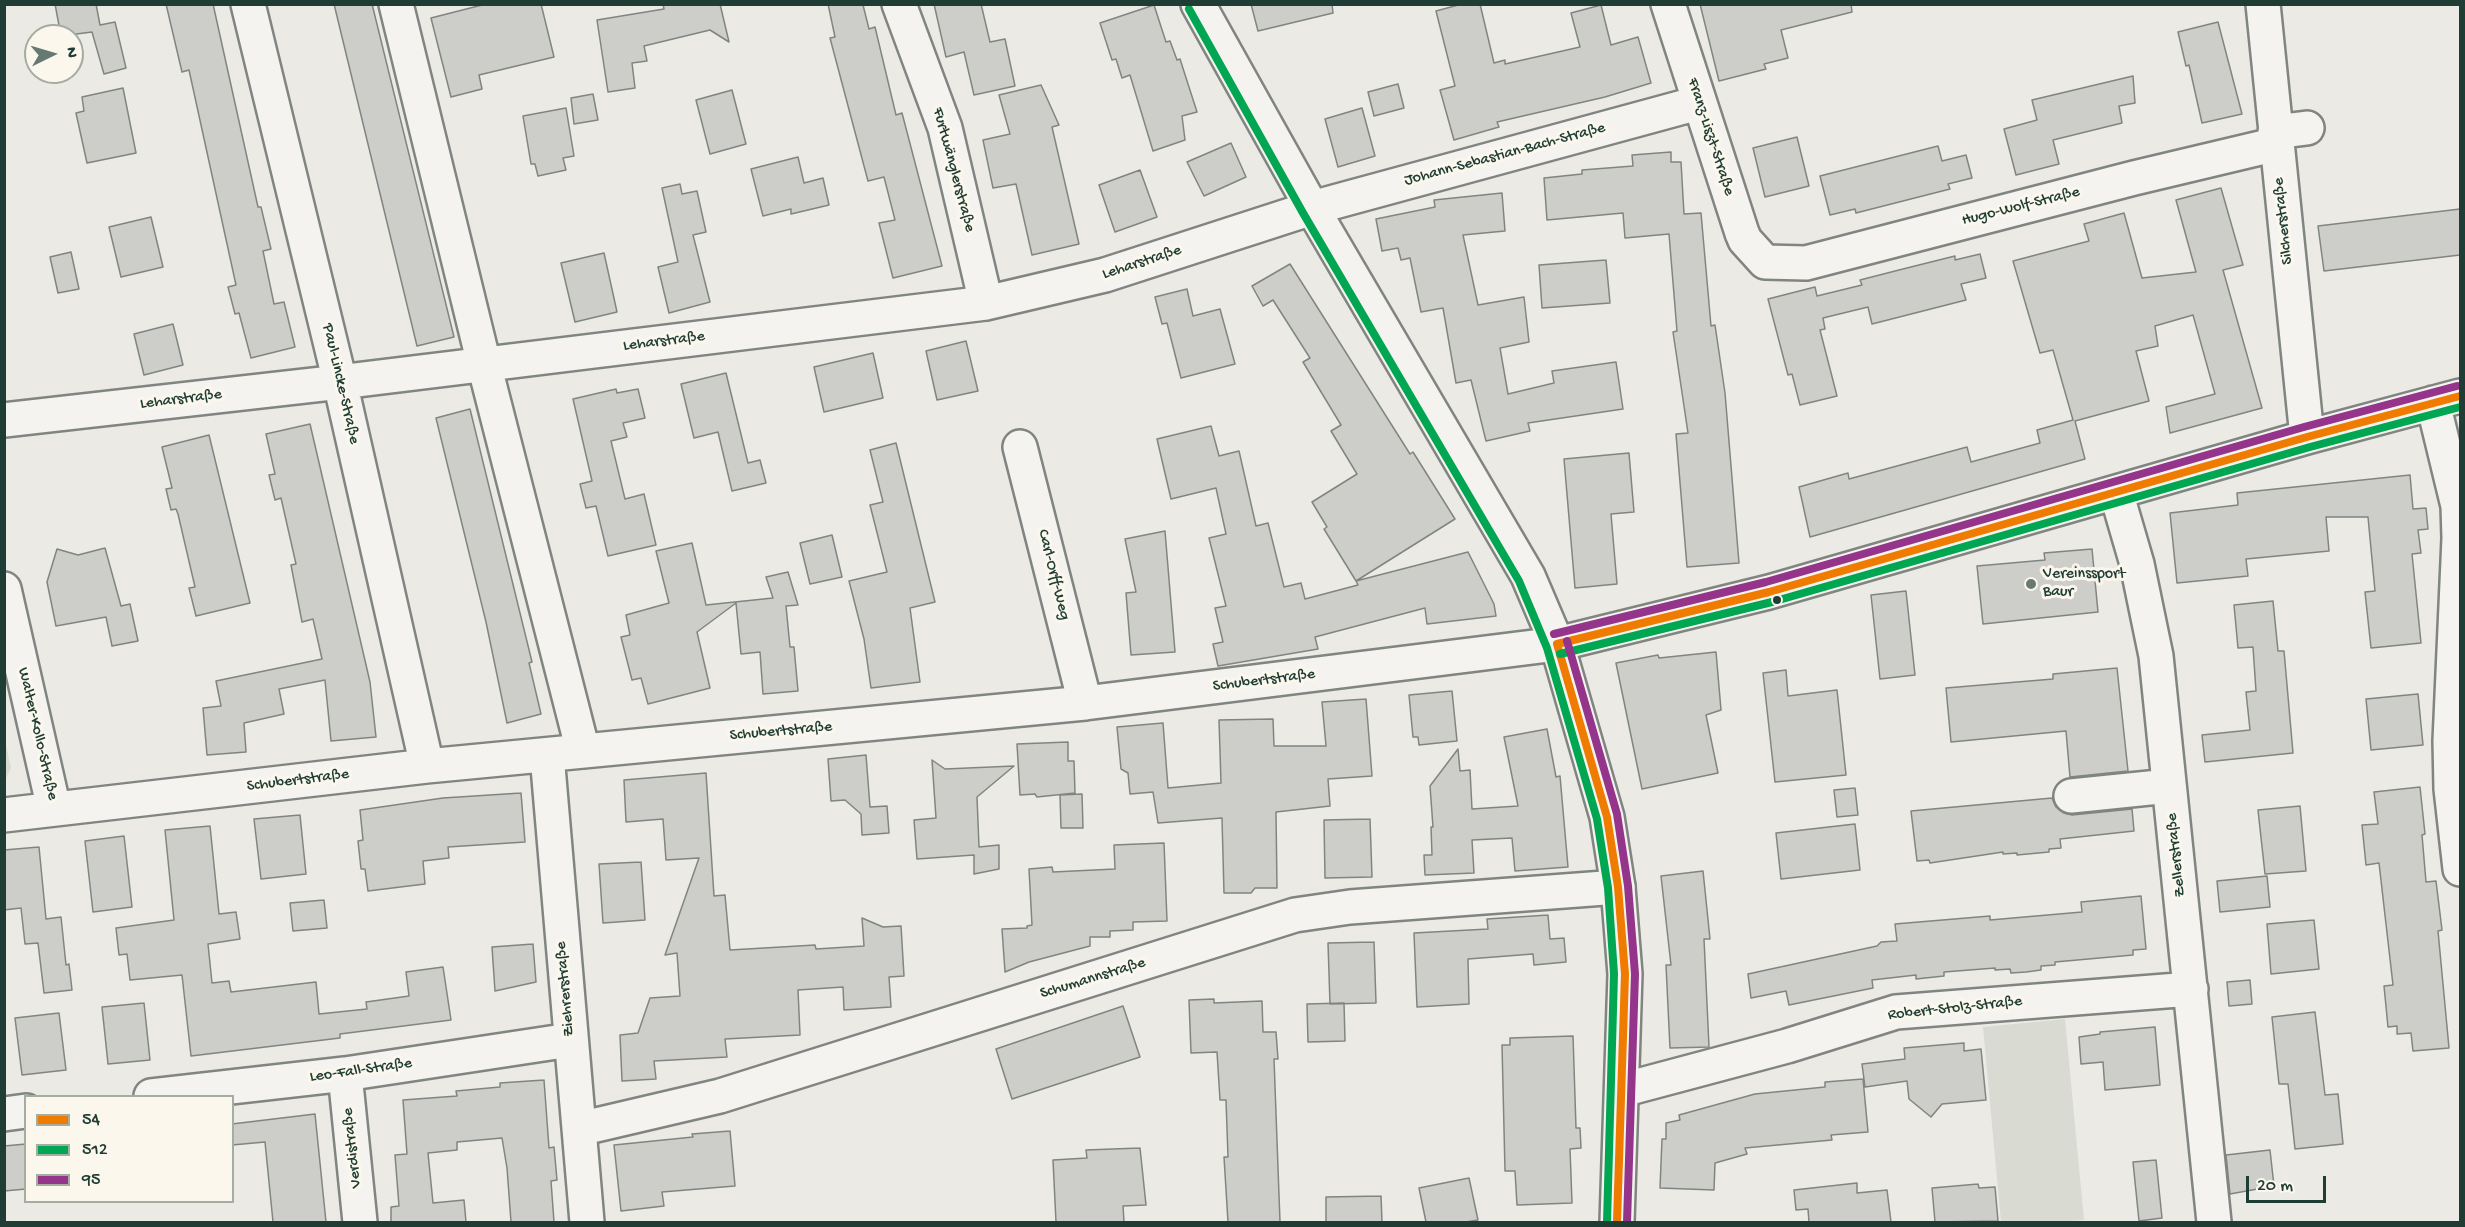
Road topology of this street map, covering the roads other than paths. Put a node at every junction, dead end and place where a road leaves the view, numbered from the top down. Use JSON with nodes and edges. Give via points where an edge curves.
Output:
{"nodes":[{"id":1,"x":248,"y":4,"type":"edge"},
{"id":2,"x":396,"y":4,"type":"edge"},
{"id":3,"x":899,"y":4,"type":"edge"},
{"id":4,"x":1198,"y":4,"type":"edge"},
{"id":5,"x":1668,"y":4,"type":"edge"},
{"id":6,"x":2264,"y":4,"type":"edge"},
{"id":7,"x":1698,"y":103,"type":"junction"},
{"id":8,"x":2307,"y":128,"type":"dead end"},
{"id":9,"x":2276,"y":138,"type":"junction"},
{"id":10,"x":1312,"y":208,"type":"junction"},
{"id":11,"x":1765,"y":262,"type":"joint"},
{"id":12,"x":986,"y":303,"type":"junction"},
{"id":13,"x":484,"y":364,"type":"junction"},
{"id":14,"x":340,"y":382,"type":"junction"},
{"id":15,"x":2447,"y":400,"type":"edge"},
{"id":16,"x":4,"y":420,"type":"edge"},
{"id":17,"x":2307,"y":437,"type":"junction"},
{"id":18,"x":1020,"y":447,"type":"dead end"},
{"id":19,"x":2116,"y":492,"type":"junction"},
{"id":20,"x":4,"y":589,"type":"edge"},
{"id":21,"x":1557,"y":644,"type":"junction"},
{"id":22,"x":1085,"y":703,"type":"junction"},
{"id":23,"x":583,"y":752,"type":"junction"},
{"id":24,"x":547,"y":755,"type":"junction"},
{"id":25,"x":427,"y":766,"type":"junction"},
{"id":26,"x":2169,"y":786,"type":"junction"},
{"id":27,"x":2071,"y":796,"type":"dead end"},
{"id":28,"x":54,"y":809,"type":"junction"},
{"id":29,"x":4,"y":814,"type":"edge"},
{"id":30,"x":2460,"y":869,"type":"edge"},
{"id":31,"x":1618,"y":887,"type":"junction"},
{"id":32,"x":2191,"y":989,"type":"junction"},
{"id":33,"x":570,"y":1040,"type":"junction"},
{"id":34,"x":345,"y":1074,"type":"junction"},
{"id":35,"x":1622,"y":1090,"type":"junction"},
{"id":36,"x":160,"y":1095,"type":"edge"},
{"id":37,"x":24,"y":1111,"type":"edge"},
{"id":38,"x":4,"y":1114,"type":"edge"},
{"id":39,"x":579,"y":1129,"type":"junction"},
{"id":40,"x":360,"y":1222,"type":"edge"},
{"id":41,"x":586,"y":1222,"type":"edge"},
{"id":42,"x":1617,"y":1222,"type":"edge"},
{"id":43,"x":2214,"y":1222,"type":"edge"}],
"edges":[{"from":1,"to":14,"type":"street","name":"Paul-Lincke-Straße"},
{"from":2,"to":13,"type":"street"},
{"from":3,"to":12,"type":"street","name":"Furtwänglerstraße","via":[[945,128]]},
{"from":4,"to":10,"type":"street"},
{"from":5,"to":7,"type":"street","name":"Franz-Liszt-Straße"},
{"from":6,"to":9,"type":"street","name":"Silcherstraße"},
{"from":7,"to":10,"type":"street","name":"Johann-Sebastian-Bach-Straße"},
{"from":7,"to":11,"type":"street","name":"Franz-Liszt-Straße","via":[[1745,240]]},
{"from":8,"to":9,"type":"street","name":"Hugo-Wolf-Straße"},
{"from":9,"to":11,"type":"street","name":"Hugo-Wolf-Straße","via":[[1806,263]]},
{"from":9,"to":17,"type":"street","name":"Silcherstraße","via":[[2306,352]]},
{"from":10,"to":12,"type":"street","name":"Leharstraße","via":[[1105,275]]},
{"from":10,"to":21,"type":"street","via":[[1528,576]]},
{"from":12,"to":13,"type":"street","name":"Leharstraße"},
{"from":13,"to":14,"type":"street","name":"Leharstraße"},
{"from":13,"to":23,"type":"street"},
{"from":14,"to":16,"type":"street","name":"Leharstraße"},
{"from":14,"to":25,"type":"street","name":"Paul-Lincke-Straße"},
{"from":15,"to":17,"type":"street","name":"Schubertstraße"},
{"from":15,"to":30,"type":"street","via":[[2459,537],[2450,741]]},
{"from":17,"to":19,"type":"street","name":"Schubertstraße"},
{"from":18,"to":22,"type":"street","name":"Carl-Orff-Weg"},
{"from":19,"to":21,"type":"street","name":"Schubertstraße","via":[[1769,592]]},
{"from":19,"to":26,"type":"street","name":"Zellerstraße","via":[[2138,564],[2156,656]]},
{"from":20,"to":28,"type":"street","name":"Walter-Kollo-Straße"},
{"from":21,"to":22,"type":"street","name":"Schubertstraße"},
{"from":21,"to":31,"type":"street","via":[[1607,817]]},
{"from":22,"to":23,"type":"street","name":"Schubertstraße"},
{"from":23,"to":24,"type":"street","name":"Schubertstraße"},
{"from":24,"to":25,"type":"street","name":"Schubertstraße"},
{"from":24,"to":33,"type":"street","name":"Ziehrerstraße"},
{"from":25,"to":28,"type":"street","name":"Schubertstraße"},
{"from":26,"to":27,"type":"street"},
{"from":26,"to":32,"type":"street","name":"Zellerstraße"},
{"from":28,"to":29,"type":"street","name":"Schubertstraße"},
{"from":31,"to":35,"type":"street","via":[[1625,974]]},
{"from":31,"to":39,"type":"street","name":"Schumannstraße","via":[[1350,907],[1295,915],[720,1096]]},
{"from":32,"to":35,"type":"street","name":"Robert-Stolz-Straße","via":[[1896,1012]]},
{"from":32,"to":43,"type":"street","name":"Zellerstraße"},
{"from":33,"to":34,"type":"street","name":"Leo-Fall-Straße"},
{"from":33,"to":39,"type":"street","name":"Ziehrerstraße"},
{"from":34,"to":36,"type":"street","name":"Leo-Fall-Straße"},
{"from":34,"to":40,"type":"street","name":"Verdistraße"},
{"from":35,"to":42,"type":"street"},
{"from":37,"to":38,"type":"street"},
{"from":39,"to":41,"type":"street","name":"Ziehrerstraße"}]}
